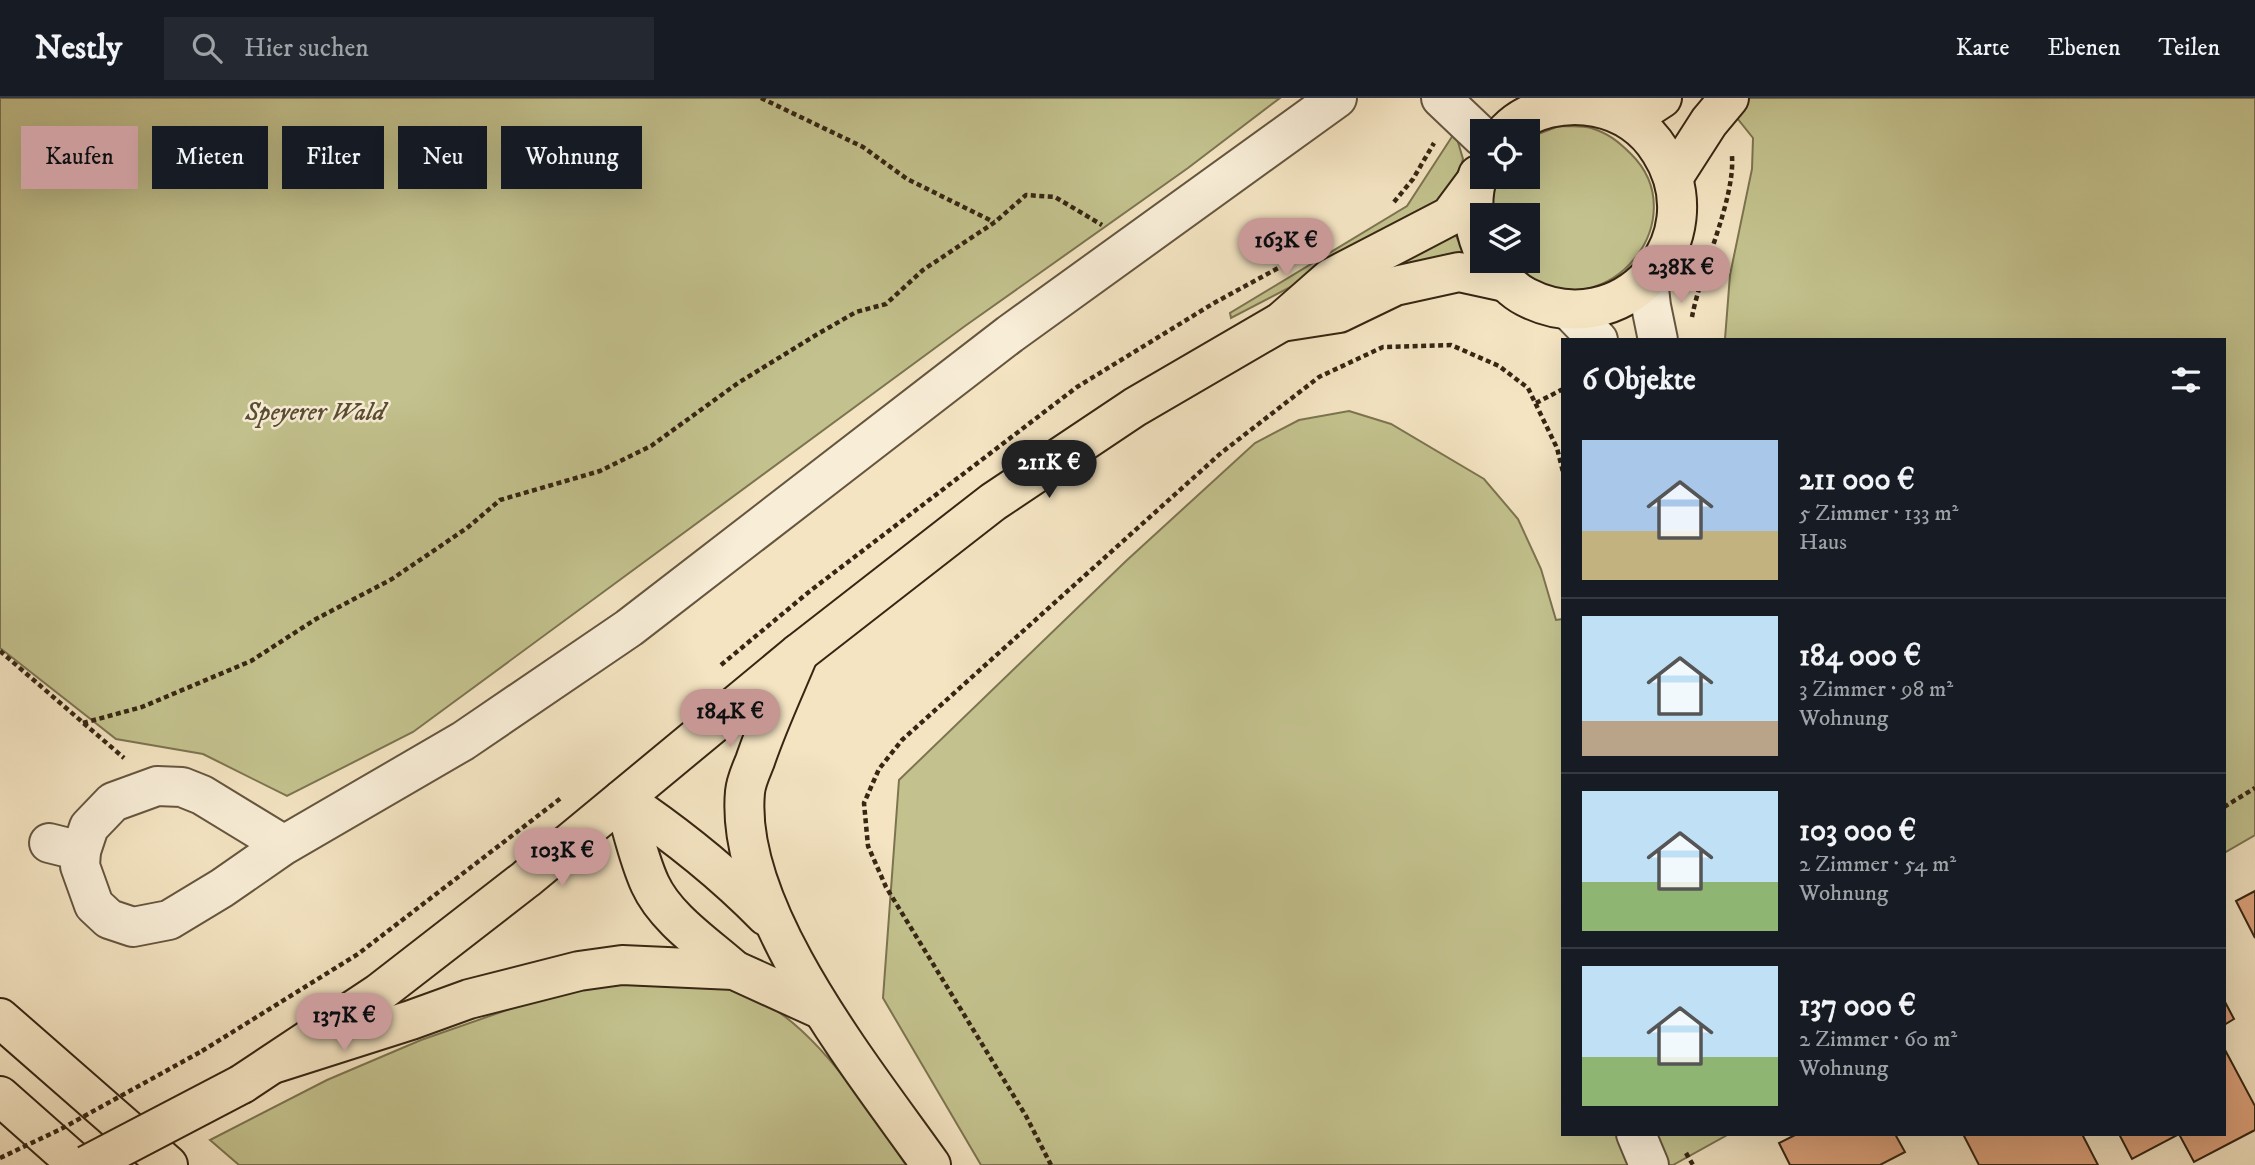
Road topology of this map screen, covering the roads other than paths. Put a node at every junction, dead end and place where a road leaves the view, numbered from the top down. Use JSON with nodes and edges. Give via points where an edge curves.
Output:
{"nodes":[{"id":1,"x":1336,"y":98,"type":"edge"},
{"id":2,"x":1441,"y":98,"type":"edge"},
{"id":3,"x":1662,"y":98,"type":"edge"},
{"id":4,"x":1729,"y":98,"type":"edge"},
{"id":5,"x":1548,"y":102,"type":"edge"},
{"id":6,"x":1525,"y":119,"type":"edge"},
{"id":7,"x":1630,"y":119,"type":"junction"},
{"id":8,"x":1470,"y":126,"type":"edge"},
{"id":9,"x":1673,"y":178,"type":"junction"},
{"id":10,"x":1470,"y":186,"type":"edge"},
{"id":11,"x":1470,"y":272,"type":"edge"},
{"id":12,"x":1498,"y":273,"type":"edge"},
{"id":13,"x":1648,"y":280,"type":"junction"},
{"id":14,"x":1569,"y":310,"type":"junction"},
{"id":15,"x":1281,"y":322,"type":"junction"},
{"id":16,"x":1596,"y":338,"type":"edge"},
{"id":17,"x":1658,"y":338,"type":"edge"},
{"id":18,"x":799,"y":653,"type":"junction"},
{"id":19,"x":624,"y":799,"type":"junction"},
{"id":20,"x":284,"y":845,"type":"junction"},
{"id":21,"x":775,"y":925,"type":"junction"},
{"id":22,"x":734,"y":970,"type":"junction"},
{"id":23,"x":822,"y":1010,"type":"junction"},
{"id":24,"x":0,"y":1018,"type":"edge"},
{"id":25,"x":276,"y":1063,"type":"junction"},
{"id":26,"x":0,"y":1096,"type":"edge"},
{"id":27,"x":1637,"y":1136,"type":"edge"},
{"id":28,"x":78,"y":1165,"type":"edge"},
{"id":29,"x":87,"y":1165,"type":"edge"},
{"id":30,"x":168,"y":1165,"type":"edge"},
{"id":31,"x":930,"y":1165,"type":"edge"},
{"id":32,"x":1649,"y":1165,"type":"edge"}],
"edges":[{"from":1,"to":20,"type":"street","via":[[1010,334],[629,628],[463,741]]},
{"from":2,"to":8,"type":"street"},
{"from":3,"to":7,"type":"main road"},
{"from":4,"to":9,"type":"main road"},
{"from":5,"to":6,"type":"main road"},
{"from":5,"to":7,"type":"main road","via":[[1608,109]]},
{"from":7,"to":9,"type":"main road","via":[[1653,139]]},
{"from":9,"to":13,"type":"main road","via":[[1678,195],[1676,226],[1667,255]]},
{"from":10,"to":15,"type":"main road","via":[[1450,216],[1331,278]]},
{"from":11,"to":15,"type":"main road","via":[[1395,286],[1339,313]]},
{"from":12,"to":14,"type":"main road","via":[[1524,296]]},
{"from":13,"to":14,"type":"main road","via":[[1625,297],[1598,308]]},
{"from":13,"to":17,"type":"street"},
{"from":14,"to":16,"type":"street"},
{"from":15,"to":18,"type":"main road","via":[[1135,407],[993,502]]},
{"from":18,"to":19,"type":"main road"},
{"from":18,"to":21,"type":"main road","via":[[746,789],[744,826],[749,855]]},
{"from":19,"to":21,"type":"main road","via":[[736,886]]},
{"from":19,"to":22,"type":"main road","via":[[650,884],[675,916]]},
{"from":19,"to":25,"type":"main road","via":[[379,993]]},
{"from":20,"to":20,"type":"street","via":[[202,794],[157,786],[113,802],[65,847],[80,866],[94,905],[109,919],[133,927],[169,920]]},
{"from":21,"to":23,"type":"main road"},
{"from":22,"to":23,"type":"main road"},
{"from":22,"to":25,"type":"main road","via":[[622,965],[579,971],[469,999]]},
{"from":23,"to":31,"type":"main road"},
{"from":24,"to":30,"type":"main road"},
{"from":25,"to":29,"type":"main road","bridge":true},
{"from":26,"to":28,"type":"main road"},
{"from":27,"to":32,"type":"street"}]}
